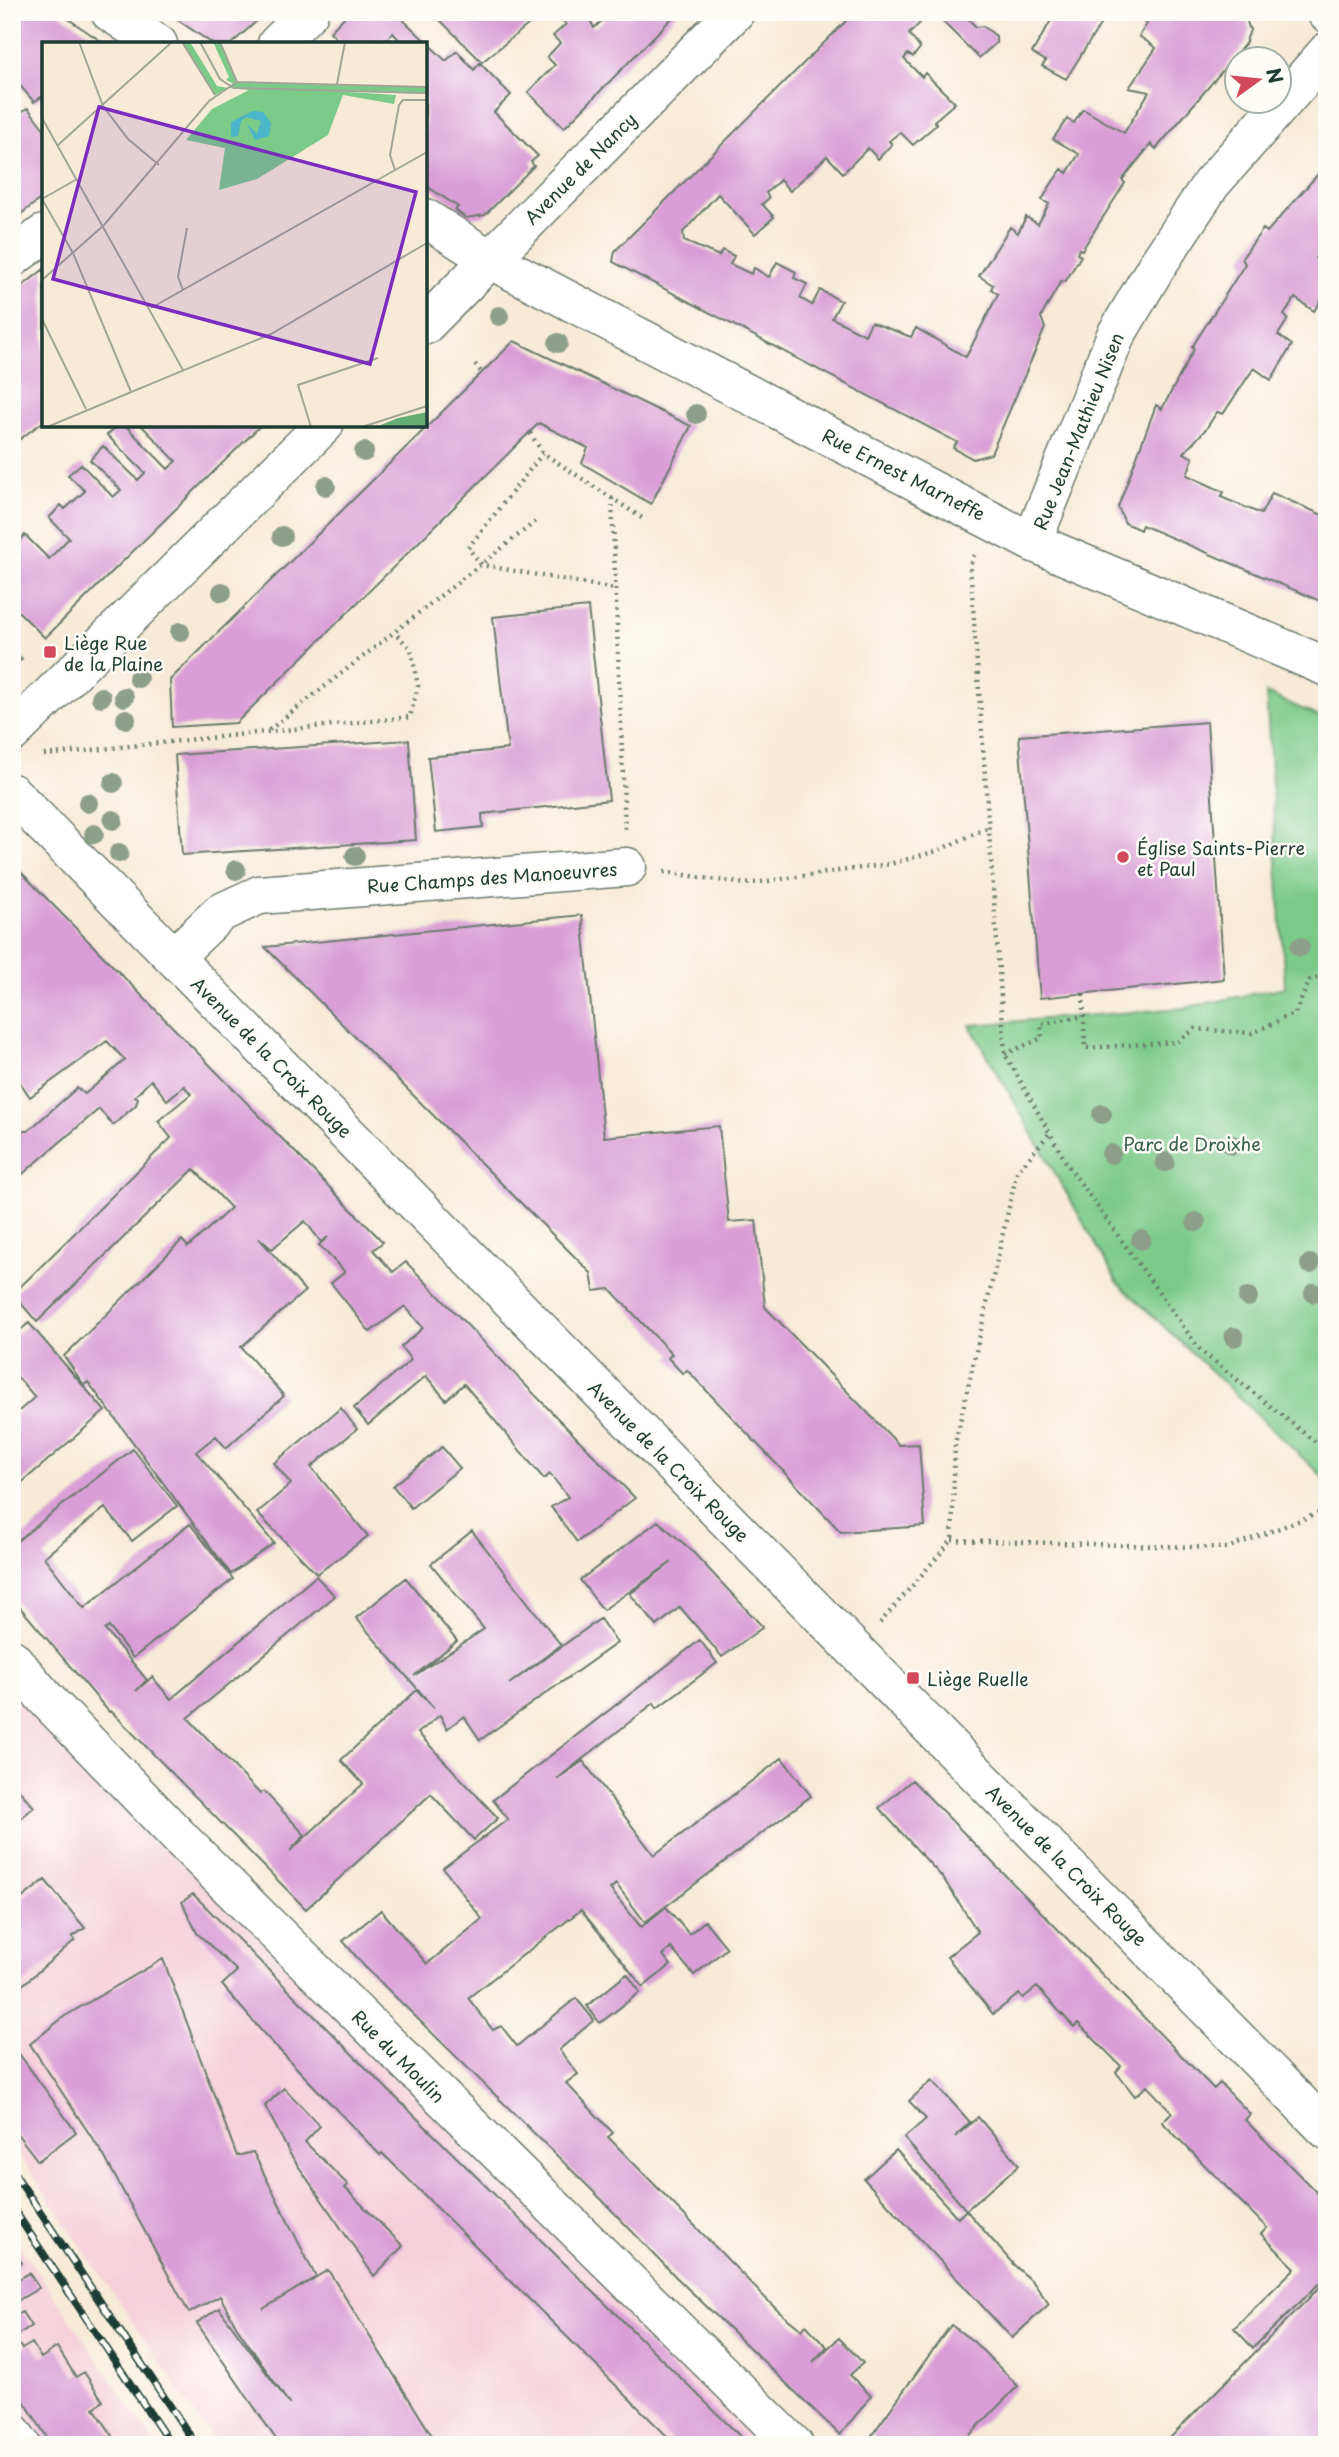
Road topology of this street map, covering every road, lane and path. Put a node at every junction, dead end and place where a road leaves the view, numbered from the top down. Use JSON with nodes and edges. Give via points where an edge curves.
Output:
{"nodes":[{"id":1,"x":110,"y":12,"type":"edge"},
{"id":2,"x":309,"y":12,"type":"edge"},
{"id":3,"x":735,"y":12,"type":"edge"},
{"id":4,"x":155,"y":42,"type":"edge"},
{"id":5,"x":279,"y":42,"type":"edge"},
{"id":6,"x":1327,"y":52,"type":"edge"},
{"id":7,"x":427,"y":219,"type":"edge"},
{"id":8,"x":42,"y":236,"type":"edge"},
{"id":9,"x":12,"y":258,"type":"edge"},
{"id":10,"x":491,"y":260,"type":"junction"},
{"id":11,"x":427,"y":323,"type":"edge"},
{"id":12,"x":474,"y":364,"type":"dead end"},
{"id":13,"x":481,"y":372,"type":"dead end"},
{"id":14,"x":322,"y":427,"type":"edge"},
{"id":15,"x":530,"y":433,"type":"dead end"},
{"id":16,"x":543,"y":453,"type":"junction"},
{"id":17,"x":612,"y":498,"type":"junction"},
{"id":18,"x":642,"y":518,"type":"dead end"},
{"id":19,"x":989,"y":519,"type":"junction"},
{"id":20,"x":536,"y":522,"type":"dead end"},
{"id":21,"x":1032,"y":542,"type":"junction"},
{"id":22,"x":482,"y":565,"type":"junction"},
{"id":23,"x":615,"y":589,"type":"junction"},
{"id":24,"x":394,"y":632,"type":"junction"},
{"id":25,"x":1327,"y":667,"type":"edge"},
{"id":26,"x":268,"y":730,"type":"junction"},
{"id":27,"x":26,"y":744,"type":"edge"},
{"id":28,"x":12,"y":793,"type":"edge"},
{"id":29,"x":989,"y":827,"type":"junction"},
{"id":30,"x":626,"y":867,"type":"junction"},
{"id":31,"x":174,"y":957,"type":"junction"},
{"id":32,"x":1327,"y":975,"type":"edge"},
{"id":33,"x":1083,"y":993,"type":"dead end"},
{"id":34,"x":1084,"y":1016,"type":"junction"},
{"id":35,"x":1006,"y":1054,"type":"junction"},
{"id":36,"x":1049,"y":1134,"type":"junction"},
{"id":37,"x":1327,"y":1451,"type":"edge"},
{"id":38,"x":1327,"y":1510,"type":"edge"},
{"id":39,"x":952,"y":1540,"type":"junction"},
{"id":40,"x":856,"y":1651,"type":"junction"},
{"id":41,"x":12,"y":1659,"type":"edge"},
{"id":42,"x":1327,"y":2130,"type":"edge"},
{"id":43,"x":12,"y":2432,"type":"edge"},
{"id":44,"x":21,"y":2445,"type":"edge"},
{"id":45,"x":794,"y":2445,"type":"edge"}],
"edges":[{"from":1,"to":4,"type":"street"},
{"from":2,"to":5,"type":"street"},
{"from":3,"to":10,"type":"street","name":"Avenue de Nancy"},
{"from":6,"to":21,"type":"street","name":"Rue Jean-Mathieu Nisen","via":[[1211,184],[1156,267],[1116,335]]},
{"from":7,"to":10,"type":"street","name":"Rue Ernest Marneffe"},
{"from":8,"to":9,"type":"street"},
{"from":10,"to":11,"type":"street","name":"Avenue de Nancy"},
{"from":10,"to":19,"type":"street","name":"Rue Ernest Marneffe"},
{"from":12,"to":13,"type":"path"},
{"from":14,"to":27,"type":"street"},
{"from":15,"to":16,"type":"path"},
{"from":16,"to":17,"type":"path"},
{"from":16,"to":22,"type":"path","via":[[468,548]]},
{"from":17,"to":18,"type":"path"},
{"from":17,"to":23,"type":"path"},
{"from":19,"to":21,"type":"street","name":"Rue Ernest Marneffe"},
{"from":19,"to":29,"type":"path","via":[[970,565]]},
{"from":20,"to":22,"type":"path"},
{"from":21,"to":25,"type":"street","name":"Rue Ernest Marneffe"},
{"from":22,"to":23,"type":"path"},
{"from":22,"to":24,"type":"path"},
{"from":23,"to":30,"type":"path"},
{"from":24,"to":26,"type":"path"},
{"from":24,"to":26,"type":"path","via":[[411,649],[418,686],[410,717]]},
{"from":26,"to":27,"type":"path"},
{"from":28,"to":31,"type":"street","name":"Avenue de la Croix Rouge"},
{"from":29,"to":30,"type":"path","name":"Rue Champs des Manoeuvres","via":[[937,851],[890,864],[746,884]]},
{"from":29,"to":35,"type":"path"},
{"from":30,"to":31,"type":"street","name":"Rue Champs des Manoeuvres","via":[[259,895],[220,913]]},
{"from":31,"to":40,"type":"street","name":"Avenue de la Croix Rouge"},
{"from":32,"to":34,"type":"path","via":[[1310,980],[1295,1013],[1252,1033],[1195,1029],[1177,1042],[1086,1048]]},
{"from":33,"to":34,"type":"path"},
{"from":34,"to":35,"type":"path","via":[[1041,1024],[1042,1038]]},
{"from":35,"to":36,"type":"path"},
{"from":36,"to":37,"type":"path","via":[[1201,1351]]},
{"from":36,"to":39,"type":"path","via":[[1017,1172],[955,1444]]},
{"from":38,"to":39,"type":"path","via":[[1227,1548]]},
{"from":39,"to":40,"type":"path"},
{"from":40,"to":42,"type":"street","name":"Avenue de la Croix Rouge"},
{"from":41,"to":45,"type":"street","name":"Rue du Moulin","via":[[181,1840]]},
{"from":43,"to":44,"type":"street"}]}
